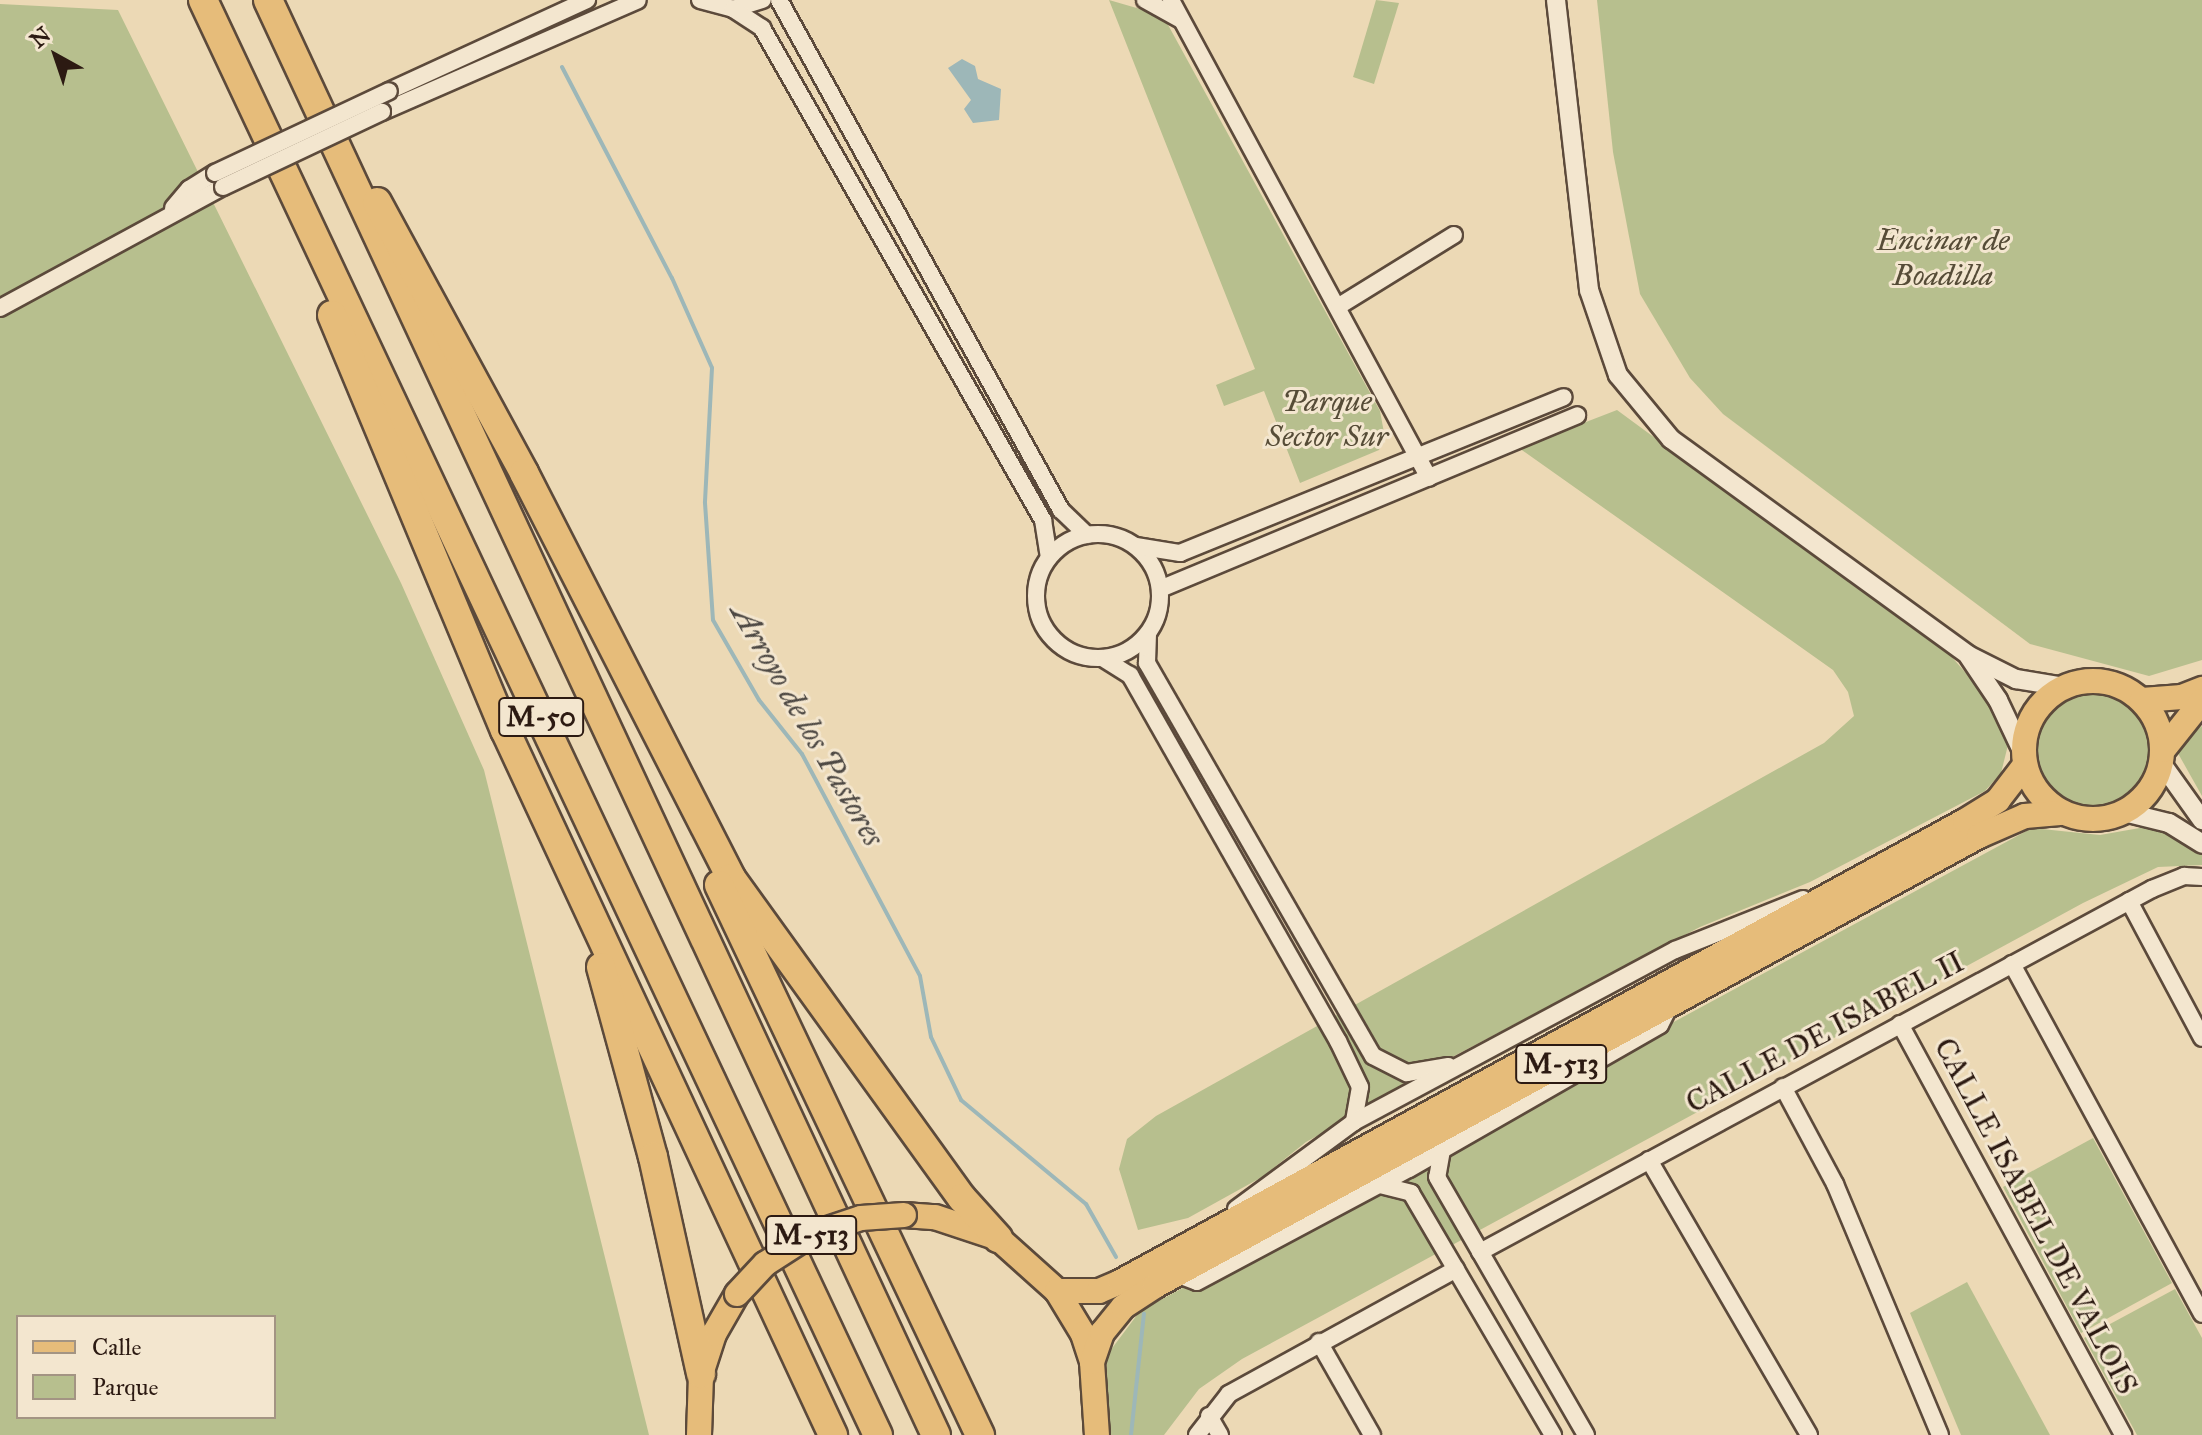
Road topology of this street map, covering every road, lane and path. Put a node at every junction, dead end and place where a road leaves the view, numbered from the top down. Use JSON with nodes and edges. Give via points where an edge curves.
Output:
{"nodes":[{"id":1,"x":192,"y":0,"type":"edge"},
{"id":2,"x":203,"y":0,"type":"edge"},
{"id":3,"x":587,"y":0,"type":"edge"},
{"id":4,"x":638,"y":0,"type":"edge"},
{"id":5,"x":700,"y":0,"type":"edge"},
{"id":6,"x":763,"y":0,"type":"edge"},
{"id":7,"x":779,"y":0,"type":"edge"},
{"id":8,"x":1145,"y":0,"type":"edge"},
{"id":9,"x":1171,"y":0,"type":"edge"},
{"id":10,"x":1556,"y":0,"type":"edge"},
{"id":11,"x":270,"y":5,"type":"edge"},
{"id":12,"x":733,"y":9,"type":"junction"},
{"id":13,"x":1183,"y":23,"type":"junction"},
{"id":14,"x":219,"y":180,"type":"junction"},
{"id":15,"x":1454,"y":235,"type":"dead end"},
{"id":16,"x":1339,"y":306,"type":"junction"},
{"id":17,"x":0,"y":308,"type":"edge"},
{"id":18,"x":1564,"y":397,"type":"dead end"},
{"id":19,"x":1577,"y":415,"type":"dead end"},
{"id":20,"x":1418,"y":456,"type":"junction"},
{"id":21,"x":1429,"y":478,"type":"junction"},
{"id":22,"x":1087,"y":535,"type":"junction"},
{"id":23,"x":1136,"y":546,"type":"junction"},
{"id":24,"x":1049,"y":558,"type":"junction"},
{"id":25,"x":1160,"y":589,"type":"junction"},
{"id":26,"x":1148,"y":634,"type":"junction"},
{"id":27,"x":1968,"y":655,"type":"junction"},
{"id":28,"x":1104,"y":659,"type":"junction"},
{"id":29,"x":2065,"y":687,"type":"junction"},
{"id":30,"x":2202,"y":689,"type":"edge"},
{"id":31,"x":2142,"y":700,"type":"junction"},
{"id":32,"x":2202,"y":701,"type":"edge"},
{"id":33,"x":646,"y":720,"type":"junction"},
{"id":34,"x":2162,"y":757,"type":"junction"},
{"id":35,"x":2025,"y":760,"type":"junction"},
{"id":36,"x":533,"y":792,"type":"junction"},
{"id":37,"x":2124,"y":812,"type":"junction"},
{"id":38,"x":2063,"y":813,"type":"junction"},
{"id":39,"x":2202,"y":817,"type":"edge"},
{"id":40,"x":2202,"y":844,"type":"edge"},
{"id":41,"x":1910,"y":851,"type":"junction"},
{"id":42,"x":2202,"y":877,"type":"edge"},
{"id":43,"x":2129,"y":901,"type":"junction"},
{"id":44,"x":2012,"y":964,"type":"junction"},
{"id":45,"x":1671,"y":1004,"type":"junction"},
{"id":46,"x":1900,"y":1024,"type":"junction"},
{"id":47,"x":2202,"y":1038,"type":"edge"},
{"id":48,"x":1487,"y":1053,"type":"junction"},
{"id":49,"x":1783,"y":1087,"type":"junction"},
{"id":50,"x":1354,"y":1122,"type":"junction"},
{"id":51,"x":1442,"y":1150,"type":"junction"},
{"id":52,"x":1649,"y":1160,"type":"junction"},
{"id":53,"x":1380,"y":1185,"type":"junction"},
{"id":54,"x":1210,"y":1230,"type":"junction"},
{"id":55,"x":998,"y":1238,"type":"junction"},
{"id":56,"x":1480,"y":1252,"type":"junction"},
{"id":57,"x":1456,"y":1269,"type":"junction"},
{"id":58,"x":1176,"y":1274,"type":"junction"},
{"id":59,"x":1057,"y":1291,"type":"junction"},
{"id":60,"x":2202,"y":1314,"type":"edge"},
{"id":61,"x":1319,"y":1342,"type":"junction"},
{"id":62,"x":1092,"y":1362,"type":"junction"},
{"id":63,"x":701,"y":1374,"type":"junction"},
{"id":64,"x":1209,"y":1416,"type":"junction"},
{"id":65,"x":699,"y":1435,"type":"edge"},
{"id":66,"x":833,"y":1435,"type":"edge"},
{"id":67,"x":878,"y":1435,"type":"edge"},
{"id":68,"x":936,"y":1435,"type":"edge"},
{"id":69,"x":980,"y":1435,"type":"edge"},
{"id":70,"x":1097,"y":1435,"type":"edge"},
{"id":71,"x":1197,"y":1435,"type":"edge"},
{"id":72,"x":1220,"y":1435,"type":"edge"},
{"id":73,"x":1372,"y":1435,"type":"edge"},
{"id":74,"x":1553,"y":1435,"type":"edge"},
{"id":75,"x":1586,"y":1435,"type":"edge"},
{"id":76,"x":1809,"y":1435,"type":"edge"},
{"id":77,"x":1940,"y":1435,"type":"edge"},
{"id":78,"x":2123,"y":1435,"type":"edge"}],
"edges":[{"from":1,"to":36,"type":"highway","via":[[299,233],[421,537]]},
{"from":2,"to":67,"type":"highway","number":"M-50"},
{"from":3,"to":14,"type":"street","bridge":true,"via":[[389,91]]},
{"from":4,"to":14,"type":"street","bridge":true},
{"from":5,"to":12,"type":"street"},
{"from":6,"to":12,"type":"street"},
{"from":7,"to":22,"type":"street","via":[[1061,510]]},
{"from":8,"to":13,"type":"street"},
{"from":9,"to":13,"type":"street"},
{"from":10,"to":27,"type":"street","via":[[1589,290],[1618,375],[1671,439]]},
{"from":11,"to":33,"type":"highway","via":[[524,473]]},
{"from":11,"to":68,"type":"highway","number":"M-50"},
{"from":12,"to":24,"type":"street","via":[[762,28],[1043,520]]},
{"from":13,"to":16,"type":"street"},
{"from":14,"to":17,"type":"street"},
{"from":15,"to":16,"type":"street"},
{"from":16,"to":20,"type":"street"},
{"from":18,"to":20,"type":"street"},
{"from":19,"to":21,"type":"street"},
{"from":20,"to":21,"type":"street"},
{"from":20,"to":23,"type":"street","via":[[1180,553]]},
{"from":21,"to":25,"type":"street"},
{"from":22,"to":23,"type":"street","via":[[1114,536]]},
{"from":22,"to":24,"type":"street","via":[[1066,542]]},
{"from":23,"to":25,"type":"street","via":[[1152,565]]},
{"from":24,"to":28,"type":"street","via":[[1037,580],[1035,603],[1043,628],[1059,646],[1081,657]]},
{"from":25,"to":26,"type":"street","via":[[1158,613]]},
{"from":26,"to":28,"type":"street","via":[[1129,651]]},
{"from":26,"to":48,"type":"street","via":[[1147,663],[1373,1056],[1407,1073],[1436,1071]]},
{"from":27,"to":29,"type":"street","via":[[2016,679]]},
{"from":27,"to":35,"type":"street","via":[[1998,700]]},
{"from":28,"to":50,"type":"street","via":[[1130,675],[1338,1041],[1360,1087]]},
{"from":29,"to":31,"type":"main road","via":[[2112,683]]},
{"from":29,"to":35,"type":"main road","number":"M-513","via":[[2045,700],[2031,720]]},
{"from":30,"to":31,"type":"main road","via":[[2182,697]]},
{"from":31,"to":34,"type":"main road","via":[[2158,723]]},
{"from":32,"to":34,"type":"main road"},
{"from":33,"to":55,"type":"highway","via":[[731,878],[962,1198]]},
{"from":33,"to":69,"type":"highway","via":[[699,844]]},
{"from":34,"to":37,"type":"main road","via":[[2152,787]]},
{"from":34,"to":39,"type":"street","via":[[2185,799]]},
{"from":35,"to":38,"type":"main road","via":[[2039,793]]},
{"from":35,"to":41,"type":"main road","number":"M-513","via":[[1998,800]]},
{"from":36,"to":63,"type":"highway","via":[[610,992]]},
{"from":36,"to":66,"type":"highway"},
{"from":37,"to":38,"type":"main road","number":"M-513","via":[[2094,820]]},
{"from":37,"to":40,"type":"street","via":[[2169,823]]},
{"from":38,"to":45,"type":"main road","number":"M-513","via":[[2025,816],[1979,836]]},
{"from":41,"to":48,"type":"street","via":[[1791,904],[1728,924]]},
{"from":41,"to":54,"type":"main road","number":"M-513"},
{"from":42,"to":43,"type":"street","name":"CALLE DE ISABEL II","via":[[2174,879]]},
{"from":43,"to":44,"type":"street","name":"CALLE DE ISABEL II"},
{"from":43,"to":47,"type":"street"},
{"from":44,"to":46,"type":"street","name":"CALLE DE ISABEL II"},
{"from":44,"to":60,"type":"street"},
{"from":45,"to":51,"type":"street","via":[[1660,1025]]},
{"from":45,"to":58,"type":"main road","number":"M-513"},
{"from":46,"to":49,"type":"street","name":"CALLE DE ISABEL II"},
{"from":46,"to":78,"type":"street","name":"CALLE ISABEL DE VALOIS"},
{"from":48,"to":50,"type":"street"},
{"from":49,"to":52,"type":"street","name":"CALLE DE ISABEL II"},
{"from":49,"to":77,"type":"street","via":[[1835,1184]]},
{"from":50,"to":54,"type":"street","via":[[1303,1155]]},
{"from":51,"to":53,"type":"street"},
{"from":51,"to":56,"type":"street","via":[[1437,1177]]},
{"from":52,"to":56,"type":"street","name":"CALLE DE ISABEL II"},
{"from":52,"to":76,"type":"street"},
{"from":53,"to":57,"type":"street","via":[[1411,1193]]},
{"from":53,"to":58,"type":"street","via":[[1197,1282]]},
{"from":54,"to":59,"type":"main road","number":"M-513","via":[[1099,1291]]},
{"from":55,"to":59,"type":"main road","number":"M-513"},
{"from":55,"to":63,"type":"main road","number":"M-513","bridge":true,"via":[[935,1217],[904,1215],[861,1218],[810,1235],[765,1264],[737,1294],[714,1334]]},
{"from":56,"to":75,"type":"street"},
{"from":57,"to":61,"type":"street"},
{"from":57,"to":74,"type":"street"},
{"from":58,"to":62,"type":"main road","number":"M-513","via":[[1123,1307],[1102,1333]]},
{"from":59,"to":62,"type":"main road","number":"M-513","via":[[1083,1334]]},
{"from":61,"to":64,"type":"street","via":[[1229,1394]]},
{"from":61,"to":73,"type":"street"},
{"from":62,"to":70,"type":"main road","number":"M-513"},
{"from":63,"to":65,"type":"main road","number":"M-513"},
{"from":64,"to":71,"type":"street"},
{"from":64,"to":72,"type":"street"}]}
